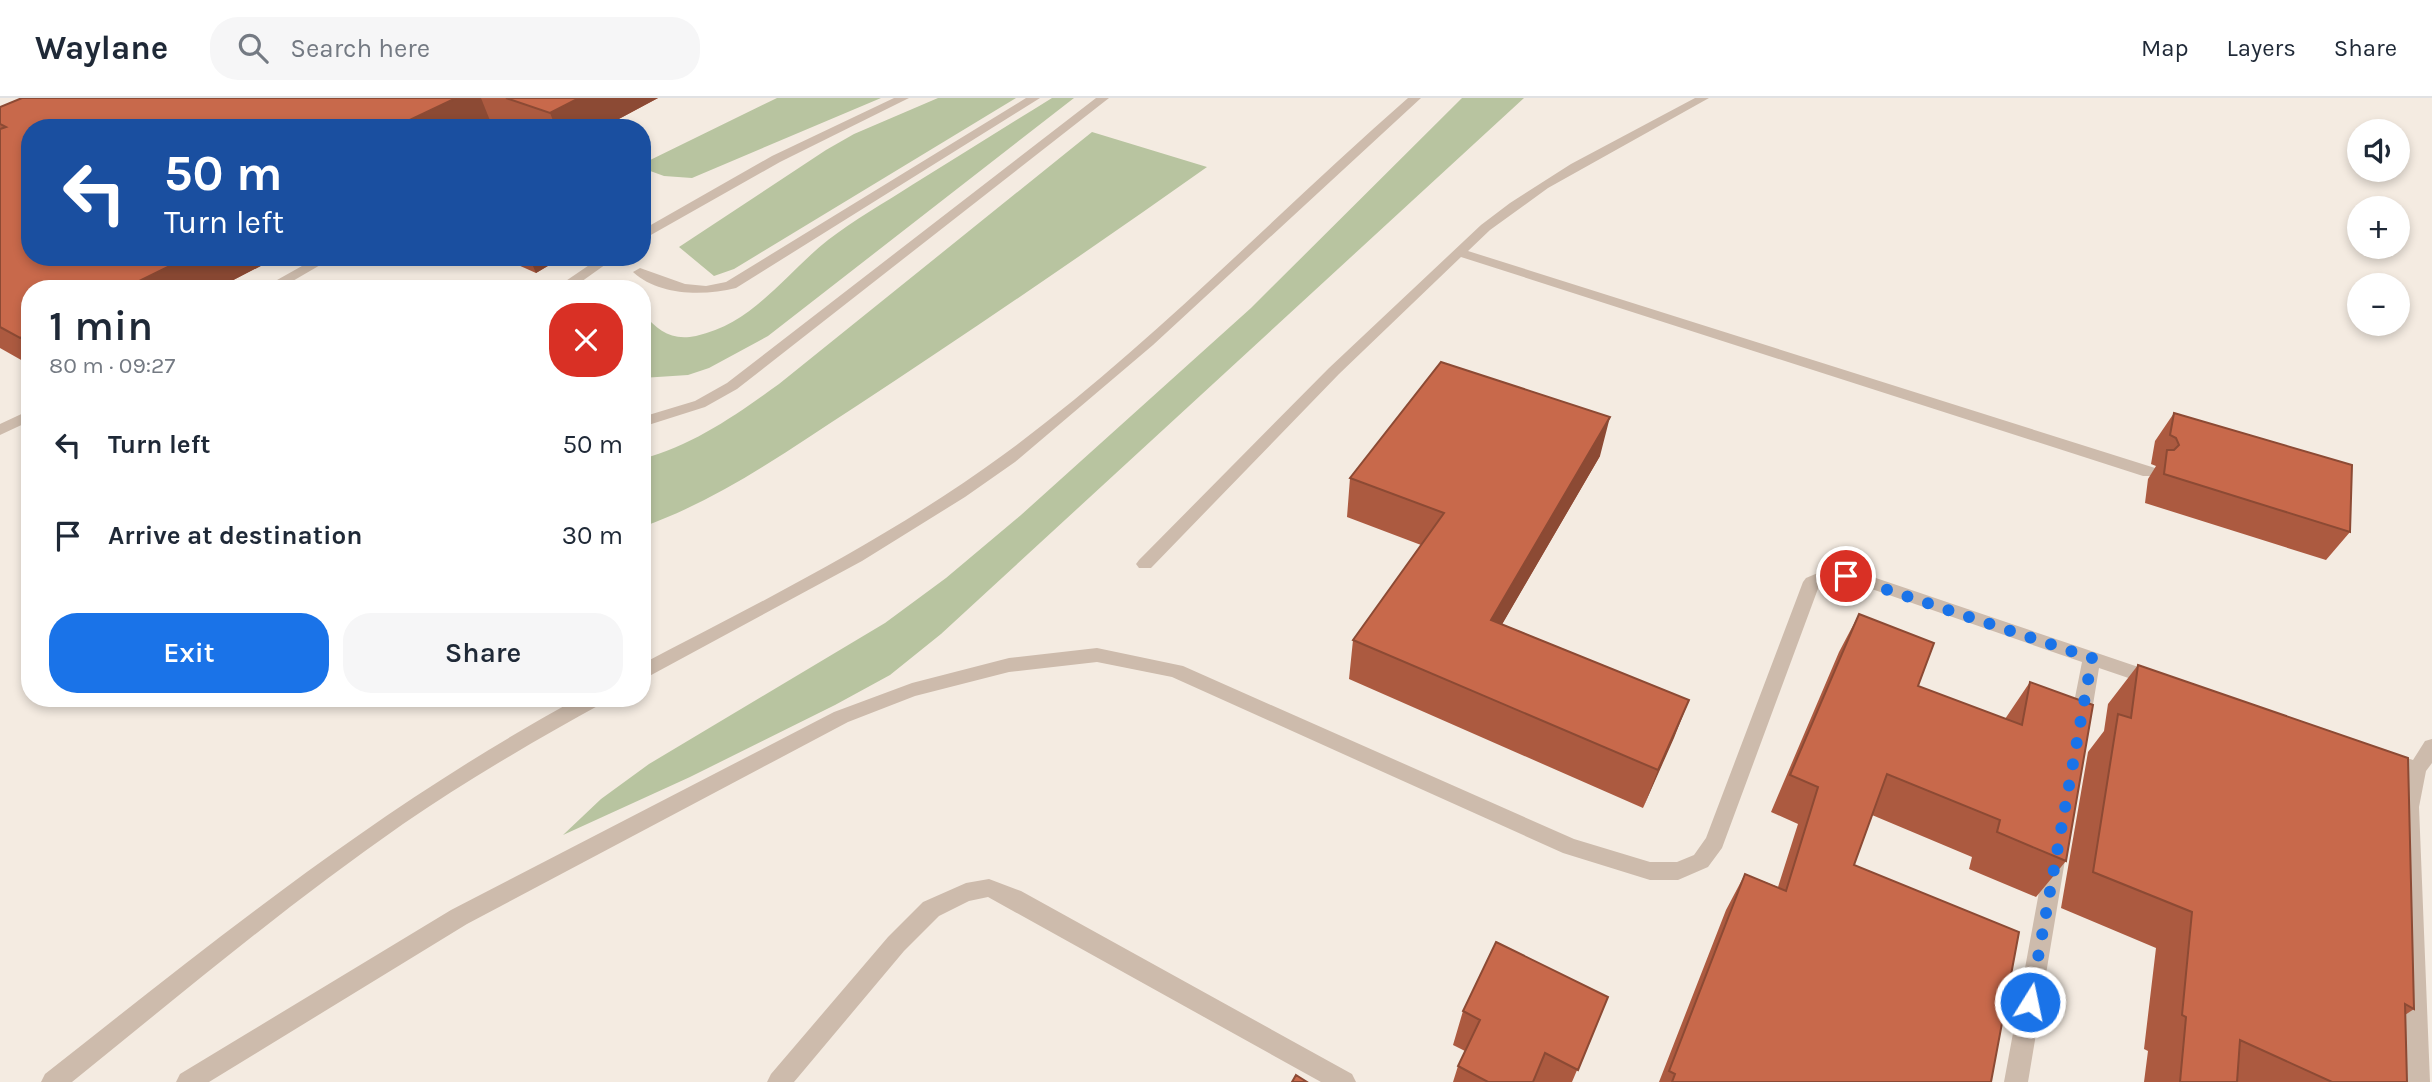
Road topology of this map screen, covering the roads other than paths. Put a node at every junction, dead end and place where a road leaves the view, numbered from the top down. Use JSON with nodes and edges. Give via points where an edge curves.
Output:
{"nodes":[{"id":1,"x":903,"y":98,"type":"edge"},
{"id":2,"x":1034,"y":98,"type":"edge"},
{"id":3,"x":1103,"y":98,"type":"edge"},
{"id":4,"x":1415,"y":98,"type":"edge"},
{"id":5,"x":1703,"y":98,"type":"edge"},
{"id":6,"x":651,"y":231,"type":"edge"},
{"id":7,"x":1459,"y":252,"type":"junction"},
{"id":8,"x":311,"y":266,"type":"edge"},
{"id":9,"x":596,"y":266,"type":"edge"},
{"id":10,"x":640,"y":272,"type":"dead end"},
{"id":11,"x":285,"y":280,"type":"edge"},
{"id":12,"x":575,"y":280,"type":"edge"},
{"id":13,"x":651,"y":419,"type":"edge"},
{"id":14,"x":21,"y":420,"type":"edge"},
{"id":15,"x":0,"y":430,"type":"edge"},
{"id":16,"x":2149,"y":472,"type":"dead end"},
{"id":17,"x":1145,"y":564,"type":"dead end"},
{"id":18,"x":2092,"y":658,"type":"junction"},
{"id":19,"x":651,"y":669,"type":"edge"},
{"id":20,"x":2170,"y":685,"type":"edge"},
{"id":21,"x":579,"y":707,"type":"edge"},
{"id":22,"x":2077,"y":740,"type":"edge"},
{"id":23,"x":2432,"y":747,"type":"edge"},
{"id":24,"x":2365,"y":751,"type":"edge"},
{"id":25,"x":2417,"y":769,"type":"junction"},
{"id":26,"x":2060,"y":836,"type":"edge"},
{"id":27,"x":53,"y":1082,"type":"edge"},
{"id":28,"x":188,"y":1082,"type":"edge"},
{"id":29,"x":779,"y":1082,"type":"edge"},
{"id":30,"x":1344,"y":1082,"type":"edge"},
{"id":31,"x":2015,"y":1082,"type":"edge"},
{"id":32,"x":2418,"y":1082,"type":"edge"}],
"edges":[{"from":1,"to":6,"type":"lane","via":[[776,159]]},
{"from":2,"to":10,"type":"lane","via":[[731,285],[695,292]]},
{"from":3,"to":13,"type":"lane","via":[[742,379],[700,404]]},
{"from":4,"to":19,"type":"lane","via":[[1056,422],[890,538]]},
{"from":5,"to":7,"type":"lane","via":[[1542,186]]},
{"from":7,"to":16,"type":"lane"},
{"from":7,"to":17,"type":"lane","via":[[1334,371]]},
{"from":8,"to":11,"type":"lane"},
{"from":9,"to":12,"type":"lane"},
{"from":14,"to":15,"type":"lane"},
{"from":18,"to":20,"type":"lane"},
{"from":18,"to":22,"type":"lane"},
{"from":18,"to":28,"type":"lane","via":[[1864,580],[1825,576],[1812,582],[1715,842],[1702,861],[1678,871],[1650,871],[1570,847],[1176,671],[1097,655],[1009,665],[912,690],[841,717],[459,917]]},
{"from":21,"to":27,"type":"lane","via":[[509,745],[372,835],[288,895]]},
{"from":23,"to":25,"type":"lane"},
{"from":24,"to":25,"type":"lane"},
{"from":25,"to":32,"type":"lane","via":[[2409,807]]},
{"from":26,"to":31,"type":"lane"},
{"from":29,"to":30,"type":"lane","via":[[931,909],[966,892],[989,888]]}]}
